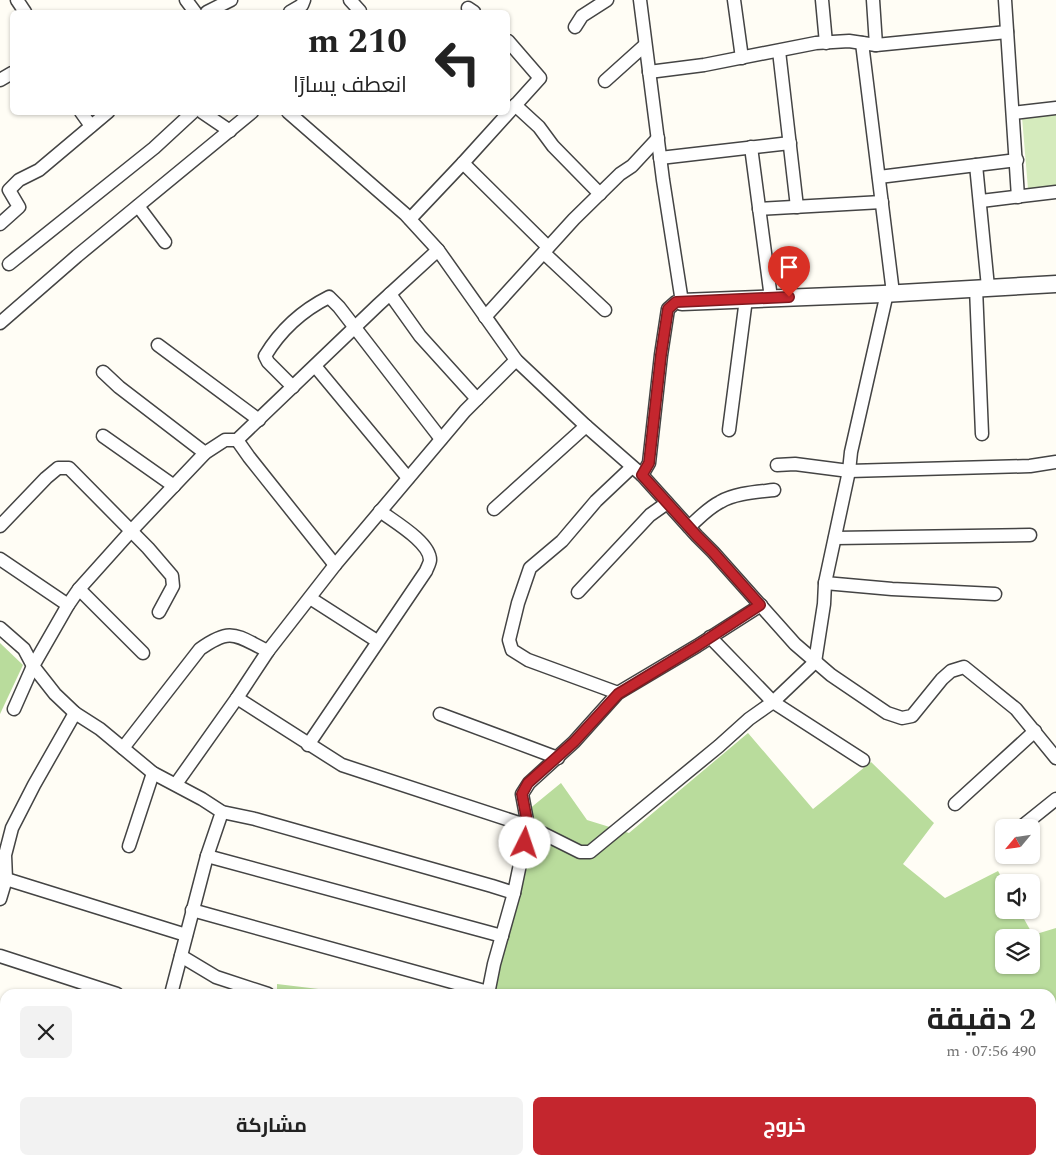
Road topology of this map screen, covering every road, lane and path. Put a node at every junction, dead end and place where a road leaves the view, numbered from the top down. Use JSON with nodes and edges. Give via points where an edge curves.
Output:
{"nodes":[{"id":1,"x":231,"y":0,"type":"edge"},
{"id":2,"x":304,"y":0,"type":"edge"},
{"id":3,"x":350,"y":0,"type":"edge"},
{"id":4,"x":607,"y":0,"type":"edge"},
{"id":5,"x":640,"y":0,"type":"edge"},
{"id":6,"x":734,"y":0,"type":"edge"},
{"id":7,"x":822,"y":0,"type":"edge"},
{"id":8,"x":873,"y":0,"type":"edge"},
{"id":9,"x":1005,"y":0,"type":"edge"},
{"id":10,"x":211,"y":10,"type":"edge"},
{"id":11,"x":293,"y":10,"type":"edge"},
{"id":12,"x":359,"y":10,"type":"edge"},
{"id":13,"x":575,"y":27,"type":"dead end"},
{"id":14,"x":1007,"y":32,"type":"junction"},
{"id":15,"x":510,"y":43,"type":"edge"},
{"id":16,"x":826,"y":43,"type":"junction"},
{"id":17,"x":862,"y":43,"type":"junction"},
{"id":18,"x":645,"y":45,"type":"junction"},
{"id":19,"x":876,"y":45,"type":"junction"},
{"id":20,"x":779,"y":51,"type":"junction"},
{"id":21,"x":742,"y":58,"type":"junction"},
{"id":22,"x":649,"y":72,"type":"junction"},
{"id":23,"x":605,"y":80,"type":"dead end"},
{"id":24,"x":515,"y":105,"type":"junction"},
{"id":25,"x":1056,"y":108,"type":"edge"},
{"id":26,"x":510,"y":111,"type":"edge"},
{"id":27,"x":1013,"y":113,"type":"junction"},
{"id":28,"x":83,"y":115,"type":"edge"},
{"id":29,"x":104,"y":115,"type":"edge"},
{"id":30,"x":190,"y":115,"type":"edge"},
{"id":31,"x":206,"y":115,"type":"edge"},
{"id":32,"x":249,"y":115,"type":"edge"},
{"id":33,"x":291,"y":115,"type":"edge"},
{"id":34,"x":506,"y":115,"type":"edge"},
{"id":35,"x":91,"y":126,"type":"junction"},
{"id":36,"x":230,"y":131,"type":"junction"},
{"id":37,"x":658,"y":138,"type":"junction"},
{"id":38,"x":790,"y":143,"type":"junction"},
{"id":39,"x":752,"y":148,"type":"junction"},
{"id":40,"x":660,"y":158,"type":"junction"},
{"id":41,"x":1017,"y":160,"type":"junction"},
{"id":42,"x":463,"y":163,"type":"junction"},
{"id":43,"x":976,"y":165,"type":"junction"},
{"id":44,"x":879,"y":177,"type":"junction"},
{"id":45,"x":1056,"y":192,"type":"edge"},
{"id":46,"x":600,"y":194,"type":"junction"},
{"id":47,"x":1018,"y":197,"type":"junction"},
{"id":48,"x":981,"y":201,"type":"junction"},
{"id":49,"x":882,"y":202,"type":"junction"},
{"id":50,"x":138,"y":206,"type":"junction"},
{"id":51,"x":797,"y":207,"type":"junction"},
{"id":52,"x":759,"y":210,"type":"junction"},
{"id":53,"x":410,"y":219,"type":"junction"},
{"id":54,"x":1,"y":222,"type":"edge"},
{"id":55,"x":164,"y":242,"type":"dead end"},
{"id":56,"x":438,"y":250,"type":"junction"},
{"id":57,"x":546,"y":250,"type":"junction"},
{"id":58,"x":10,"y":264,"type":"dead end"},
{"id":59,"x":1056,"y":284,"type":"edge"},
{"id":60,"x":982,"y":287,"type":"junction"},
{"id":61,"x":890,"y":293,"type":"junction"},
{"id":62,"x":390,"y":294,"type":"junction"},
{"id":63,"x":771,"y":298,"type":"junction"},
{"id":64,"x":746,"y":299,"type":"junction"},
{"id":65,"x":682,"y":302,"type":"junction"},
{"id":66,"x":605,"y":310,"type":"dead end"},
{"id":67,"x":484,"y":317,"type":"junction"},
{"id":68,"x":0,"y":323,"type":"edge"},
{"id":69,"x":354,"y":328,"type":"junction"},
{"id":70,"x":158,"y":345,"type":"dead end"},
{"id":71,"x":516,"y":360,"type":"junction"},
{"id":72,"x":315,"y":366,"type":"junction"},
{"id":73,"x":103,"y":372,"type":"dead end"},
{"id":74,"x":293,"y":387,"type":"junction"},
{"id":75,"x":477,"y":399,"type":"junction"},
{"id":76,"x":259,"y":420,"type":"junction"},
{"id":77,"x":586,"y":426,"type":"junction"},
{"id":78,"x":729,"y":430,"type":"dead end"},
{"id":79,"x":982,"y":434,"type":"dead end"},
{"id":80,"x":103,"y":436,"type":"dead end"},
{"id":81,"x":441,"y":439,"type":"junction"},
{"id":82,"x":237,"y":440,"type":"junction"},
{"id":83,"x":205,"y":453,"type":"junction"},
{"id":84,"x":1056,"y":462,"type":"edge"},
{"id":85,"x":777,"y":465,"type":"dead end"},
{"id":86,"x":849,"y":470,"type":"junction"},
{"id":87,"x":637,"y":471,"type":"junction"},
{"id":88,"x":408,"y":478,"type":"junction"},
{"id":89,"x":174,"y":486,"type":"junction"},
{"id":90,"x":774,"y":490,"type":"dead end"},
{"id":91,"x":667,"y":503,"type":"junction"},
{"id":92,"x":494,"y":509,"type":"dead end"},
{"id":93,"x":380,"y":511,"type":"junction"},
{"id":94,"x":0,"y":526,"type":"edge"},
{"id":95,"x":689,"y":527,"type":"junction"},
{"id":96,"x":131,"y":531,"type":"junction"},
{"id":97,"x":1030,"y":534,"type":"dead end"},
{"id":98,"x":835,"y":538,"type":"junction"},
{"id":99,"x":0,"y":559,"type":"edge"},
{"id":100,"x":335,"y":565,"type":"junction"},
{"id":101,"x":825,"y":583,"type":"junction"},
{"id":102,"x":79,"y":589,"type":"junction"},
{"id":103,"x":578,"y":592,"type":"dead end"},
{"id":104,"x":995,"y":594,"type":"dead end"},
{"id":105,"x":310,"y":598,"type":"junction"},
{"id":106,"x":68,"y":605,"type":"junction"},
{"id":107,"x":760,"y":605,"type":"junction"},
{"id":108,"x":159,"y":612,"type":"dead end"},
{"id":109,"x":0,"y":628,"type":"edge"},
{"id":110,"x":710,"y":637,"type":"junction"},
{"id":111,"x":377,"y":641,"type":"junction"},
{"id":112,"x":268,"y":651,"type":"junction"},
{"id":113,"x":143,"y":653,"type":"dead end"},
{"id":114,"x":815,"y":662,"type":"junction"},
{"id":115,"x":33,"y":666,"type":"junction"},
{"id":116,"x":618,"y":694,"type":"junction"},
{"id":117,"x":237,"y":698,"type":"junction"},
{"id":118,"x":773,"y":702,"type":"junction"},
{"id":119,"x":14,"y":709,"type":"dead end"},
{"id":120,"x":75,"y":713,"type":"junction"},
{"id":121,"x":440,"y":714,"type":"dead end"},
{"id":122,"x":1035,"y":731,"type":"junction"},
{"id":123,"x":308,"y":744,"type":"junction"},
{"id":124,"x":123,"y":748,"type":"junction"},
{"id":125,"x":558,"y":758,"type":"junction"},
{"id":126,"x":1056,"y":758,"type":"edge"},
{"id":127,"x":863,"y":760,"type":"dead end"},
{"id":128,"x":153,"y":773,"type":"junction"},
{"id":129,"x":176,"y":784,"type":"junction"},
{"id":130,"x":1056,"y":799,"type":"edge"},
{"id":131,"x":954,"y":804,"type":"dead end"},
{"id":132,"x":222,"y":812,"type":"junction"},
{"id":133,"x":1031,"y":819,"type":"edge"},
{"id":134,"x":528,"y":826,"type":"junction"},
{"id":135,"x":129,"y":846,"type":"dead end"},
{"id":136,"x":207,"y":856,"type":"junction"},
{"id":137,"x":6,"y":879,"type":"junction"},
{"id":138,"x":514,"y":894,"type":"junction"},
{"id":139,"x":0,"y":899,"type":"edge"},
{"id":140,"x":192,"y":910,"type":"junction"},
{"id":141,"x":186,"y":935,"type":"junction"},
{"id":142,"x":502,"y":936,"type":"junction"},
{"id":143,"x":0,"y":956,"type":"edge"},
{"id":144,"x":180,"y":956,"type":"junction"},
{"id":145,"x":102,"y":989,"type":"edge"},
{"id":146,"x":172,"y":989,"type":"edge"},
{"id":147,"x":253,"y":989,"type":"edge"},
{"id":148,"x":474,"y":989,"type":"edge"},
{"id":149,"x":489,"y":989,"type":"edge"}],
"edges":[{"from":1,"to":10,"type":"street"},
{"from":2,"to":11,"type":"street"},
{"from":3,"to":12,"type":"street"},
{"from":4,"to":13,"type":"street","via":[[582,16]]},
{"from":5,"to":18,"type":"street"},
{"from":6,"to":21,"type":"street"},
{"from":7,"to":16,"type":"street"},
{"from":8,"to":19,"type":"street"},
{"from":9,"to":14,"type":"street"},
{"from":14,"to":19,"type":"street"},
{"from":14,"to":27,"type":"street"},
{"from":15,"to":24,"type":"street","via":[[540,78]]},
{"from":16,"to":17,"type":"street"},
{"from":16,"to":20,"type":"street"},
{"from":17,"to":19,"type":"street"},
{"from":17,"to":44,"type":"street"},
{"from":18,"to":22,"type":"street"},
{"from":18,"to":23,"type":"street"},
{"from":20,"to":21,"type":"street"},
{"from":20,"to":38,"type":"street"},
{"from":21,"to":22,"type":"street"},
{"from":22,"to":37,"type":"street"},
{"from":24,"to":26,"type":"street"},
{"from":24,"to":46,"type":"street"},
{"from":25,"to":27,"type":"street"},
{"from":27,"to":41,"type":"street"},
{"from":28,"to":35,"type":"street"},
{"from":29,"to":35,"type":"street"},
{"from":30,"to":58,"type":"street"},
{"from":31,"to":36,"type":"street"},
{"from":32,"to":36,"type":"street"},
{"from":33,"to":53,"type":"street"},
{"from":34,"to":42,"type":"street"},
{"from":35,"to":54,"type":"street","via":[[39,170],[8,190],[19,207]]},
{"from":36,"to":50,"type":"street"},
{"from":37,"to":40,"type":"street"},
{"from":37,"to":46,"type":"street"},
{"from":38,"to":39,"type":"street"},
{"from":38,"to":51,"type":"street"},
{"from":39,"to":40,"type":"street"},
{"from":39,"to":52,"type":"street"},
{"from":40,"to":65,"type":"street"},
{"from":41,"to":43,"type":"street"},
{"from":41,"to":47,"type":"street"},
{"from":42,"to":53,"type":"street"},
{"from":42,"to":57,"type":"street"},
{"from":43,"to":44,"type":"street"},
{"from":43,"to":48,"type":"street"},
{"from":44,"to":49,"type":"street"},
{"from":45,"to":47,"type":"street"},
{"from":46,"to":57,"type":"street"},
{"from":47,"to":48,"type":"street"},
{"from":48,"to":60,"type":"street"},
{"from":49,"to":51,"type":"street"},
{"from":49,"to":61,"type":"street"},
{"from":50,"to":55,"type":"street"},
{"from":50,"to":68,"type":"street"},
{"from":51,"to":52,"type":"street"},
{"from":52,"to":63,"type":"street"},
{"from":53,"to":56,"type":"street"},
{"from":56,"to":62,"type":"street"},
{"from":56,"to":67,"type":"street"},
{"from":57,"to":66,"type":"street"},
{"from":57,"to":67,"type":"street"},
{"from":59,"to":60,"type":"street"},
{"from":60,"to":61,"type":"street"},
{"from":60,"to":79,"type":"street"},
{"from":61,"to":63,"type":"street"},
{"from":61,"to":86,"type":"street"},
{"from":62,"to":69,"type":"street"},
{"from":62,"to":75,"type":"street","via":[[420,336]]},
{"from":63,"to":64,"type":"street"},
{"from":64,"to":65,"type":"street"},
{"from":64,"to":78,"type":"street"},
{"from":65,"to":87,"type":"street","via":[[676,302],[668,309],[649,463]]},
{"from":67,"to":71,"type":"street"},
{"from":69,"to":72,"type":"street"},
{"from":69,"to":74,"type":"street","via":[[329,297],[302,314],[273,343],[265,356]]},
{"from":69,"to":81,"type":"street"},
{"from":70,"to":76,"type":"street"},
{"from":71,"to":75,"type":"street"},
{"from":71,"to":77,"type":"street"},
{"from":72,"to":74,"type":"street"},
{"from":72,"to":88,"type":"street"},
{"from":73,"to":83,"type":"street"},
{"from":74,"to":76,"type":"street"},
{"from":75,"to":81,"type":"street"},
{"from":76,"to":82,"type":"street"},
{"from":77,"to":87,"type":"street"},
{"from":77,"to":92,"type":"street"},
{"from":80,"to":89,"type":"street"},
{"from":81,"to":88,"type":"street"},
{"from":82,"to":83,"type":"street","via":[[225,440]]},
{"from":82,"to":100,"type":"street"},
{"from":83,"to":89,"type":"street"},
{"from":84,"to":86,"type":"street","via":[[1030,466]]},
{"from":85,"to":86,"type":"street"},
{"from":86,"to":98,"type":"street"},
{"from":87,"to":91,"type":"street"},
{"from":87,"to":116,"type":"street","via":[[596,501],[562,540],[530,568],[509,640],[512,650],[528,660]]},
{"from":88,"to":93,"type":"street"},
{"from":89,"to":96,"type":"street"},
{"from":90,"to":95,"type":"street","via":[[730,497]]},
{"from":91,"to":95,"type":"street"},
{"from":91,"to":103,"type":"street","via":[[650,515]]},
{"from":93,"to":100,"type":"street"},
{"from":93,"to":111,"type":"street","via":[[420,542],[430,559],[426,571]]},
{"from":94,"to":96,"type":"street","via":[[46,478],[58,468],[69,468]]},
{"from":95,"to":107,"type":"street"},
{"from":96,"to":102,"type":"street"},
{"from":96,"to":108,"type":"street","via":[[172,576],[173,586]]},
{"from":97,"to":98,"type":"street"},
{"from":98,"to":101,"type":"street"},
{"from":99,"to":106,"type":"street"},
{"from":100,"to":105,"type":"street"},
{"from":101,"to":104,"type":"street"},
{"from":101,"to":114,"type":"street"},
{"from":102,"to":106,"type":"street"},
{"from":102,"to":113,"type":"street"},
{"from":105,"to":111,"type":"street"},
{"from":105,"to":112,"type":"street"},
{"from":106,"to":115,"type":"street"},
{"from":107,"to":110,"type":"street"},
{"from":107,"to":114,"type":"street"},
{"from":109,"to":115,"type":"street","via":[[24,649]]},
{"from":110,"to":116,"type":"street"},
{"from":110,"to":118,"type":"street"},
{"from":111,"to":123,"type":"street"},
{"from":112,"to":117,"type":"street"},
{"from":112,"to":124,"type":"street","via":[[233,634],[215,638],[200,649]]},
{"from":114,"to":118,"type":"street"},
{"from":114,"to":122,"type":"street","via":[[887,713],[902,718],[912,716],[942,679],[964,667],[1016,709]]},
{"from":115,"to":119,"type":"street"},
{"from":115,"to":120,"type":"street"},
{"from":116,"to":125,"type":"street"},
{"from":117,"to":123,"type":"street"},
{"from":117,"to":129,"type":"street"},
{"from":118,"to":127,"type":"street"},
{"from":118,"to":134,"type":"street","via":[[590,852],[580,852]]},
{"from":120,"to":124,"type":"street"},
{"from":120,"to":137,"type":"street","via":[[12,828],[5,855]]},
{"from":121,"to":125,"type":"street"},
{"from":122,"to":126,"type":"street"},
{"from":122,"to":131,"type":"street"},
{"from":123,"to":134,"type":"street","via":[[342,765]]},
{"from":124,"to":128,"type":"street"},
{"from":125,"to":134,"type":"street","via":[[528,783],[522,794]]},
{"from":128,"to":129,"type":"street"},
{"from":128,"to":135,"type":"street"},
{"from":129,"to":132,"type":"street"},
{"from":130,"to":133,"type":"street"},
{"from":132,"to":136,"type":"street"},
{"from":132,"to":138,"type":"street","via":[[274,824]]},
{"from":134,"to":138,"type":"street"},
{"from":136,"to":140,"type":"street"},
{"from":136,"to":142,"type":"street"},
{"from":137,"to":139,"type":"street"},
{"from":137,"to":141,"type":"street"},
{"from":138,"to":142,"type":"street"},
{"from":140,"to":141,"type":"street"},
{"from":140,"to":148,"type":"street"},
{"from":141,"to":144,"type":"street"},
{"from":142,"to":149,"type":"street"},
{"from":143,"to":145,"type":"street"},
{"from":144,"to":146,"type":"street"},
{"from":144,"to":147,"type":"street","via":[[216,977]]}]}
